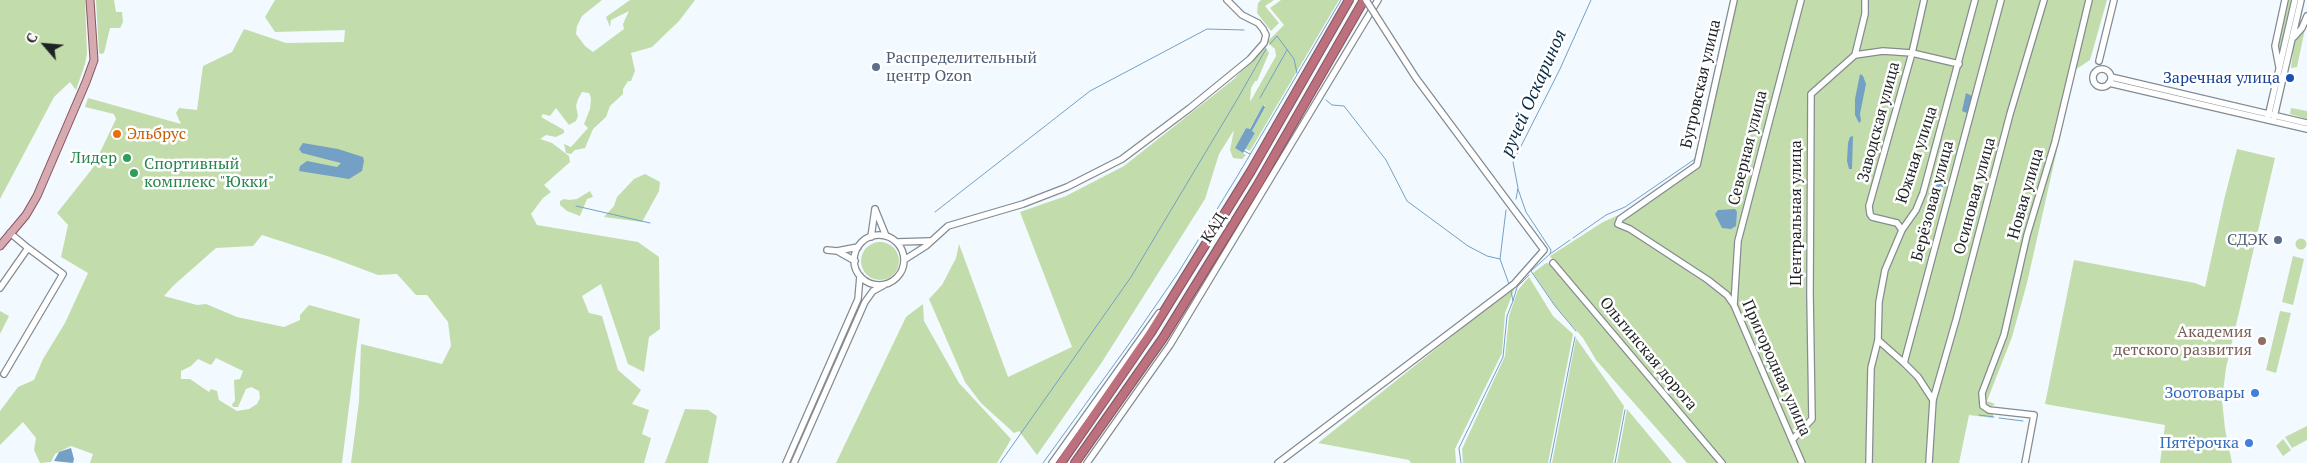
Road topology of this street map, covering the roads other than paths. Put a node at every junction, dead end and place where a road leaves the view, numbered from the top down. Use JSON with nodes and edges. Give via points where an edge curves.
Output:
{"nodes":[{"id":1,"x":90,"y":0,"type":"edge"},
{"id":2,"x":1227,"y":0,"type":"edge"},
{"id":3,"x":1349,"y":0,"type":"edge"},
{"id":4,"x":1365,"y":0,"type":"edge"},
{"id":5,"x":1378,"y":0,"type":"edge"},
{"id":6,"x":1734,"y":0,"type":"edge"},
{"id":7,"x":1801,"y":0,"type":"edge"},
{"id":8,"x":1865,"y":0,"type":"edge"},
{"id":9,"x":1924,"y":0,"type":"edge"},
{"id":10,"x":1975,"y":0,"type":"edge"},
{"id":11,"x":2001,"y":0,"type":"edge"},
{"id":12,"x":2044,"y":0,"type":"edge"},
{"id":13,"x":2089,"y":0,"type":"edge"},
{"id":14,"x":2114,"y":0,"type":"edge"},
{"id":15,"x":2285,"y":0,"type":"edge"},
{"id":16,"x":2295,"y":0,"type":"edge"},
{"id":17,"x":2301,"y":0,"type":"edge"},
{"id":18,"x":2307,"y":16,"type":"edge"},
{"id":19,"x":2292,"y":38,"type":"junction"},
{"id":20,"x":1912,"y":53,"type":"junction"},
{"id":21,"x":1855,"y":55,"type":"junction"},
{"id":22,"x":2099,"y":61,"type":"dead end"},
{"id":23,"x":1959,"y":64,"type":"junction"},
{"id":24,"x":2280,"y":67,"type":"junction"},
{"id":25,"x":2110,"y":80,"type":"dead end"},
{"id":26,"x":2271,"y":117,"type":"junction"},
{"id":27,"x":2307,"y":123,"type":"edge"},
{"id":28,"x":2307,"y":129,"type":"edge"},
{"id":29,"x":1618,"y":224,"type":"joint"},
{"id":30,"x":1902,"y":230,"type":"junction"},
{"id":31,"x":10,"y":233,"type":"junction"},
{"id":32,"x":886,"y":236,"type":"junction"},
{"id":33,"x":871,"y":237,"type":"junction"},
{"id":34,"x":930,"y":241,"type":"junction"},
{"id":35,"x":897,"y":242,"type":"junction"},
{"id":36,"x":0,"y":246,"type":"edge"},
{"id":37,"x":858,"y":247,"type":"junction"},
{"id":38,"x":28,"y":248,"type":"junction"},
{"id":39,"x":827,"y":250,"type":"dead end"},
{"id":40,"x":837,"y":251,"type":"junction"},
{"id":41,"x":904,"y":260,"type":"junction"},
{"id":42,"x":854,"y":261,"type":"junction"},
{"id":43,"x":1553,"y":263,"type":"dead end"},
{"id":44,"x":860,"y":276,"type":"junction"},
{"id":45,"x":1184,"y":279,"type":"junction"},
{"id":46,"x":884,"y":285,"type":"junction"},
{"id":47,"x":0,"y":288,"type":"edge"},
{"id":48,"x":1734,"y":305,"type":"junction"},
{"id":49,"x":1878,"y":340,"type":"junction"},
{"id":50,"x":1904,"y":363,"type":"junction"},
{"id":51,"x":4,"y":374,"type":"dead end"},
{"id":52,"x":1933,"y":400,"type":"junction"},
{"id":53,"x":1792,"y":440,"type":"junction"},
{"id":54,"x":786,"y":463,"type":"edge"},
{"id":55,"x":794,"y":463,"type":"edge"},
{"id":56,"x":1052,"y":463,"type":"edge"},
{"id":57,"x":1061,"y":463,"type":"edge"},
{"id":58,"x":1075,"y":463,"type":"edge"},
{"id":59,"x":1087,"y":463,"type":"edge"},
{"id":60,"x":1278,"y":463,"type":"edge"},
{"id":61,"x":1722,"y":463,"type":"edge"},
{"id":62,"x":1802,"y":463,"type":"edge"},
{"id":63,"x":1869,"y":463,"type":"edge"},
{"id":64,"x":1929,"y":463,"type":"edge"},
{"id":65,"x":2025,"y":463,"type":"edge"}],
"edges":[{"from":1,"to":31,"type":"main road","via":[[94,60],[37,196]]},
{"from":2,"to":34,"type":"street","via":[[1242,15],[1264,28],[1264,43],[1250,59],[1190,108],[1122,159],[1067,187],[1023,204],[948,226]]},
{"from":3,"to":45,"type":"highway","name":"КАД","via":[[1251,171]]},
{"from":4,"to":58,"type":"highway","name":"КАД","via":[[1257,186],[1163,338]]},
{"from":4,"to":60,"type":"street","bridge":true,"via":[[1416,78],[1544,250],[1514,284]]},
{"from":5,"to":59,"type":"street","via":[[1174,337]]},
{"from":6,"to":29,"type":"street","name":"Бугровская улица","via":[[1697,166],[1620,219]]},
{"from":7,"to":48,"type":"street","name":"Северная улица","via":[[1738,242]]},
{"from":8,"to":21,"type":"street","via":[[1865,14]]},
{"from":9,"to":20,"type":"street","name":"Заводская улица"},
{"from":10,"to":23,"type":"street","name":"Южная улица"},
{"from":11,"to":50,"type":"street","name":"Берёзовая улица"},
{"from":12,"to":52,"type":"street","name":"Осиновая улица"},
{"from":13,"to":65,"type":"street","name":"Новая улица","via":[[2004,335],[1982,393],[1983,406],[1988,410],[2034,414]]},
{"from":14,"to":22,"type":"street"},
{"from":15,"to":24,"type":"street","via":[[2274,46]]},
{"from":16,"to":24,"type":"street"},
{"from":17,"to":19,"type":"street"},
{"from":18,"to":19,"type":"street","via":[[2302,28]]},
{"from":19,"to":26,"type":"street"},
{"from":20,"to":21,"type":"street","via":[[1883,50]]},
{"from":20,"to":23,"type":"street"},
{"from":20,"to":30,"type":"street","name":"Заводская улица","via":[[1869,211],[1872,216],[1897,223]]},
{"from":21,"to":53,"type":"street","name":"Центральная улица","via":[[1811,94],[1812,419]]},
{"from":23,"to":30,"type":"street","name":"Южная улица","via":[[1923,193]]},
{"from":24,"to":26,"type":"street"},
{"from":25,"to":26,"type":"street"},
{"from":26,"to":27,"type":"street"},
{"from":26,"to":28,"type":"street"},
{"from":29,"to":48,"type":"street","name":"Пригородная улица","via":[[1708,280]]},
{"from":30,"to":49,"type":"street","name":"Южная улица","via":[[1884,270]]},
{"from":31,"to":36,"type":"main road"},
{"from":31,"to":38,"type":"street"},
{"from":32,"to":33,"type":"street"},
{"from":32,"to":33,"type":"street","via":[[875,209]]},
{"from":32,"to":35,"type":"street"},
{"from":33,"to":37,"type":"street"},
{"from":34,"to":35,"type":"street"},
{"from":34,"to":41,"type":"street"},
{"from":35,"to":41,"type":"street"},
{"from":37,"to":40,"type":"street"},
{"from":37,"to":42,"type":"street"},
{"from":38,"to":47,"type":"street"},
{"from":38,"to":51,"type":"street","via":[[63,274]]},
{"from":39,"to":40,"type":"street"},
{"from":40,"to":42,"type":"street"},
{"from":41,"to":46,"type":"street","via":[[896,279]]},
{"from":42,"to":44,"type":"street"},
{"from":43,"to":61,"type":"street","name":"Ольгинская дорога"},
{"from":44,"to":46,"type":"street","via":[[871,283]]},
{"from":44,"to":54,"type":"street","via":[[858,299]]},
{"from":45,"to":56,"type":"street"},
{"from":45,"to":57,"type":"highway","name":"КАД"},
{"from":46,"to":55,"type":"street","via":[[873,291],[865,302]]},
{"from":48,"to":53,"type":"street","name":"Пригородная улица"},
{"from":49,"to":50,"type":"street"},
{"from":49,"to":63,"type":"street","name":"Южная улица","via":[[1872,368]]},
{"from":50,"to":52,"type":"street"},
{"from":52,"to":64,"type":"street","name":"Осиновая улица"},
{"from":53,"to":62,"type":"street","name":"Пригородная улица"}]}
